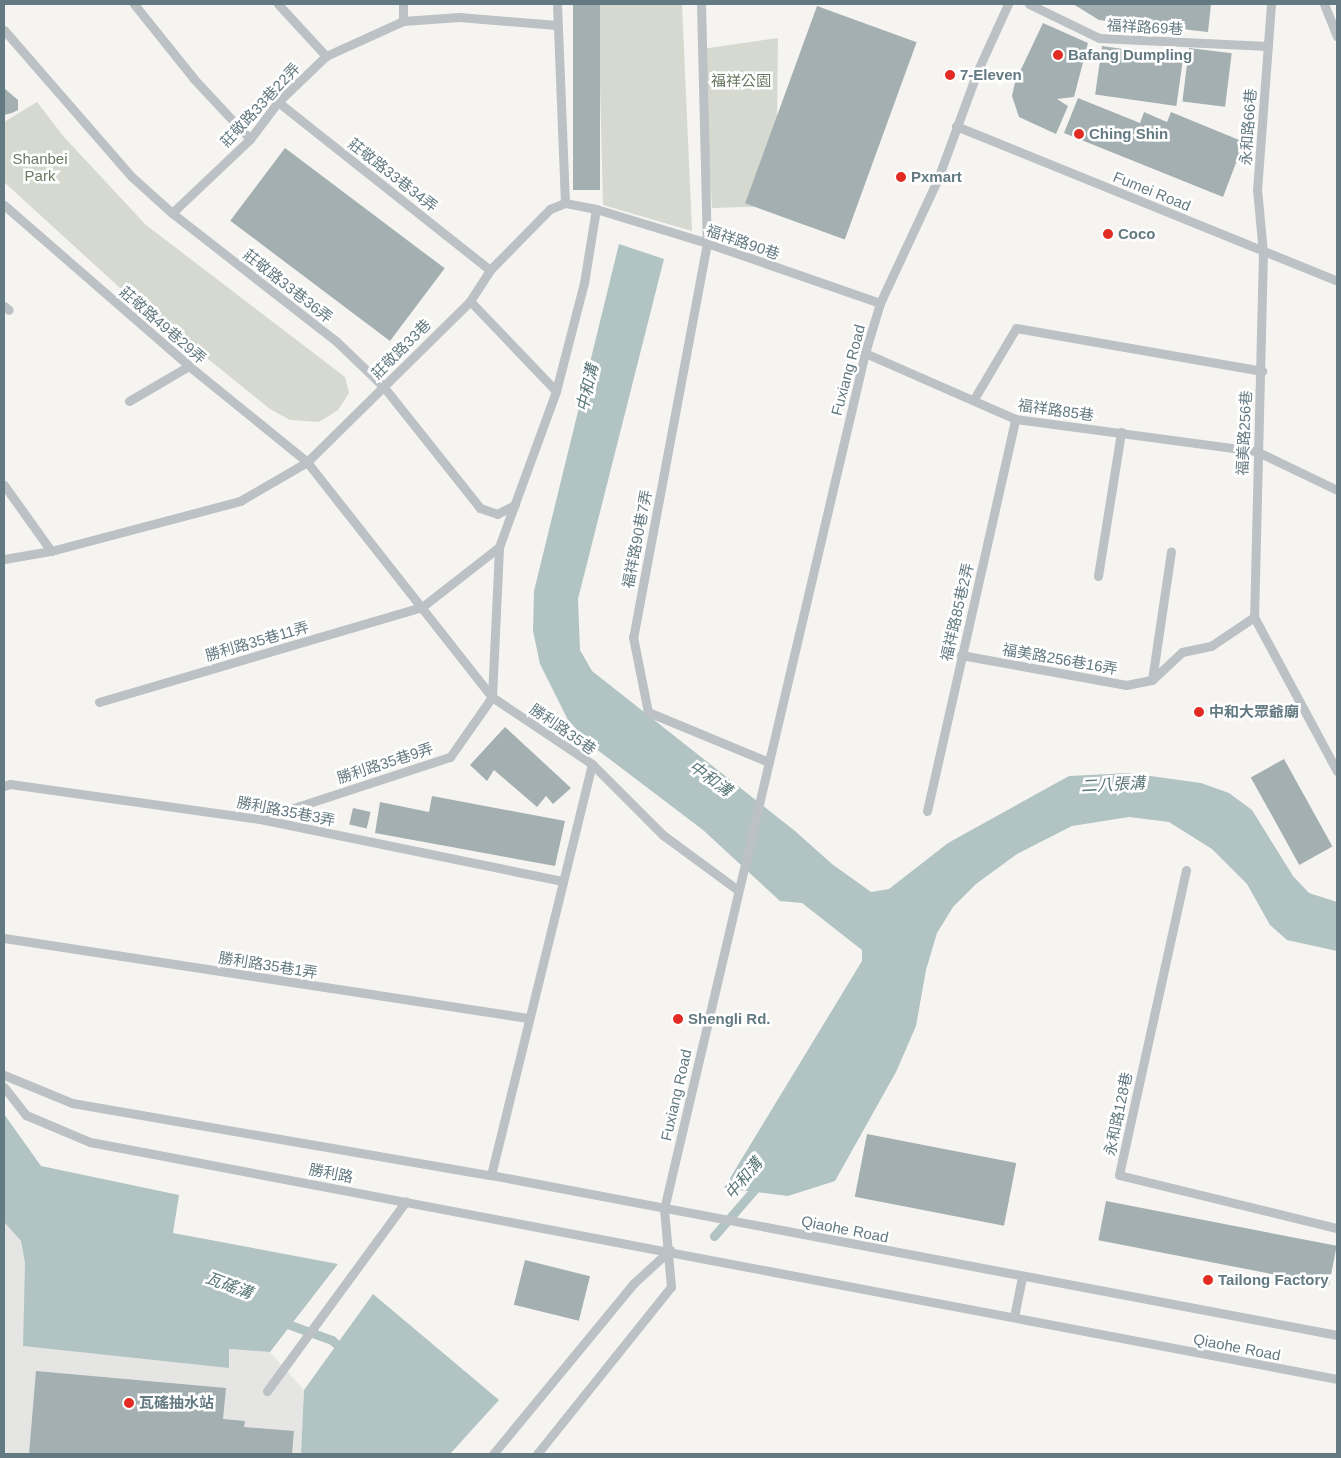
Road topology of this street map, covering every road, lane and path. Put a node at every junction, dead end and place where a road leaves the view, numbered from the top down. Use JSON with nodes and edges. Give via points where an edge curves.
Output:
{"nodes":[{"id":1,"x":134,"y":4,"type":"edge"},
{"id":2,"x":278,"y":4,"type":"edge"},
{"id":3,"x":403,"y":4,"type":"edge"},
{"id":4,"x":557,"y":4,"type":"edge"},
{"id":5,"x":701,"y":4,"type":"edge"},
{"id":6,"x":1008,"y":4,"type":"edge"},
{"id":7,"x":1029,"y":4,"type":"edge"},
{"id":8,"x":1271,"y":4,"type":"edge"},
{"id":9,"x":1324,"y":4,"type":"edge"},
{"id":10,"x":403,"y":21,"type":"junction"},
{"id":11,"x":557,"y":25,"type":"junction"},
{"id":12,"x":4,"y":30,"type":"edge"},
{"id":13,"x":1337,"y":37,"type":"edge"},
{"id":14,"x":1268,"y":46,"type":"junction"},
{"id":15,"x":326,"y":56,"type":"junction"},
{"id":16,"x":278,"y":102,"type":"junction"},
{"id":17,"x":956,"y":126,"type":"junction"},
{"id":18,"x":250,"y":139,"type":"junction"},
{"id":19,"x":565,"y":203,"type":"junction"},
{"id":20,"x":4,"y":205,"type":"edge"},
{"id":21,"x":596,"y":209,"type":"junction"},
{"id":22,"x":172,"y":213,"type":"junction"},
{"id":23,"x":707,"y":244,"type":"junction"},
{"id":24,"x":1264,"y":252,"type":"junction"},
{"id":25,"x":490,"y":270,"type":"junction"},
{"id":26,"x":1337,"y":281,"type":"edge"},
{"id":27,"x":470,"y":301,"type":"junction"},
{"id":28,"x":880,"y":303,"type":"junction"},
{"id":29,"x":865,"y":353,"type":"junction"},
{"id":30,"x":189,"y":366,"type":"junction"},
{"id":31,"x":1262,"y":371,"type":"junction"},
{"id":32,"x":383,"y":386,"type":"junction"},
{"id":33,"x":556,"y":391,"type":"junction"},
{"id":34,"x":974,"y":399,"type":"junction"},
{"id":35,"x":129,"y":401,"type":"dead end"},
{"id":36,"x":1015,"y":419,"type":"junction"},
{"id":37,"x":1120,"y":432,"type":"junction"},
{"id":38,"x":1256,"y":451,"type":"junction"},
{"id":39,"x":307,"y":462,"type":"junction"},
{"id":40,"x":4,"y":485,"type":"edge"},
{"id":41,"x":1337,"y":490,"type":"edge"},
{"id":42,"x":515,"y":506,"type":"junction"},
{"id":43,"x":499,"y":547,"type":"junction"},
{"id":44,"x":51,"y":551,"type":"junction"},
{"id":45,"x":1171,"y":551,"type":"dead end"},
{"id":46,"x":4,"y":559,"type":"edge"},
{"id":47,"x":1098,"y":576,"type":"dead end"},
{"id":48,"x":422,"y":607,"type":"junction"},
{"id":49,"x":1254,"y":617,"type":"junction"},
{"id":50,"x":961,"y":655,"type":"junction"},
{"id":51,"x":1152,"y":680,"type":"junction"},
{"id":52,"x":492,"y":697,"type":"junction"},
{"id":53,"x":99,"y":702,"type":"dead end"},
{"id":54,"x":768,"y":762,"type":"junction"},
{"id":55,"x":592,"y":764,"type":"junction"},
{"id":56,"x":1337,"y":771,"type":"edge"},
{"id":57,"x":4,"y":786,"type":"edge"},
{"id":58,"x":926,"y":811,"type":"dead end"},
{"id":59,"x":260,"y":819,"type":"junction"},
{"id":60,"x":1186,"y":870,"type":"dead end"},
{"id":61,"x":562,"y":881,"type":"junction"},
{"id":62,"x":738,"y":890,"type":"junction"},
{"id":63,"x":4,"y":938,"type":"edge"},
{"id":64,"x":528,"y":1018,"type":"junction"},
{"id":65,"x":4,"y":1075,"type":"edge"},
{"id":66,"x":4,"y":1087,"type":"edge"},
{"id":67,"x":491,"y":1175,"type":"junction"},
{"id":68,"x":406,"y":1201,"type":"junction"},
{"id":69,"x":664,"y":1209,"type":"junction"},
{"id":70,"x":1337,"y":1228,"type":"edge"},
{"id":71,"x":670,"y":1250,"type":"junction"},
{"id":72,"x":1022,"y":1277,"type":"junction"},
{"id":73,"x":1014,"y":1318,"type":"junction"},
{"id":74,"x":1337,"y":1335,"type":"edge"},
{"id":75,"x":1337,"y":1379,"type":"edge"},
{"id":76,"x":267,"y":1391,"type":"dead end"},
{"id":77,"x":493,"y":1454,"type":"edge"},
{"id":78,"x":537,"y":1454,"type":"edge"}],
"edges":[{"from":1,"to":18,"type":"street","via":[[194,79]]},
{"from":2,"to":15,"type":"street"},
{"from":3,"to":10,"type":"street"},
{"from":4,"to":11,"type":"street"},
{"from":5,"to":23,"type":"street"},
{"from":6,"to":17,"type":"street","name":"Fuxiang Road"},
{"from":7,"to":14,"type":"street","name":"福祥路69巷","via":[[1099,38]]},
{"from":8,"to":14,"type":"street","name":"永和路66巷"},
{"from":9,"to":13,"type":"street"},
{"from":10,"to":11,"type":"street","name":"莊敬路33巷22弄","via":[[459,17]]},
{"from":10,"to":15,"type":"street","name":"莊敬路33巷22弄"},
{"from":11,"to":19,"type":"street"},
{"from":12,"to":22,"type":"street","via":[[132,177]]},
{"from":14,"to":24,"type":"street","name":"永和路66巷","via":[[1257,189]]},
{"from":15,"to":16,"type":"street","name":"莊敬路33巷22弄"},
{"from":16,"to":18,"type":"street","name":"莊敬路33巷22弄"},
{"from":16,"to":25,"type":"street","name":"莊敬路33巷34弄"},
{"from":17,"to":24,"type":"street","name":"Fumei Road"},
{"from":17,"to":28,"type":"street","name":"Fuxiang Road","via":[[937,181]]},
{"from":18,"to":22,"type":"street","name":"莊敬路33巷22弄"},
{"from":19,"to":21,"type":"street","name":"福祥路90巷"},
{"from":19,"to":25,"type":"street","name":"莊敬路33巷","via":[[550,209]]},
{"from":20,"to":30,"type":"street","name":"莊敬路49巷29弄"},
{"from":21,"to":23,"type":"street","name":"福祥路90巷"},
{"from":21,"to":33,"type":"street","via":[[584,283]]},
{"from":22,"to":32,"type":"street","name":"莊敬路33巷36弄","via":[[336,341]]},
{"from":23,"to":28,"type":"street","name":"福祥路90巷"},
{"from":23,"to":54,"type":"street","name":"福祥路90巷7弄","via":[[632,637],[648,712]]},
{"from":24,"to":26,"type":"street","name":"Fumei Road"},
{"from":24,"to":31,"type":"street","name":"福美路256巷"},
{"from":25,"to":27,"type":"street","name":"莊敬路33巷"},
{"from":27,"to":32,"type":"street","name":"莊敬路33巷"},
{"from":27,"to":33,"type":"street"},
{"from":28,"to":29,"type":"street","name":"Fuxiang Road"},
{"from":29,"to":34,"type":"street","name":"福祥路85巷"},
{"from":29,"to":54,"type":"street","name":"Fuxiang Road"},
{"from":30,"to":35,"type":"street"},
{"from":30,"to":39,"type":"street","name":"莊敬路49巷29弄"},
{"from":31,"to":34,"type":"street","via":[[1016,328]]},
{"from":31,"to":38,"type":"street","name":"福美路256巷"},
{"from":32,"to":39,"type":"street","name":"莊敬路33巷"},
{"from":32,"to":42,"type":"street","name":"莊敬路33巷36弄","via":[[480,508],[497,514]]},
{"from":33,"to":42,"type":"street"},
{"from":34,"to":36,"type":"street","name":"福祥路85巷"},
{"from":36,"to":37,"type":"street","name":"福祥路85巷"},
{"from":36,"to":50,"type":"street","name":"福祥路85巷2弄"},
{"from":37,"to":38,"type":"street","name":"福祥路85巷"},
{"from":37,"to":47,"type":"street"},
{"from":38,"to":41,"type":"street","name":"福祥路85巷"},
{"from":38,"to":49,"type":"street","name":"福美路256巷"},
{"from":39,"to":44,"type":"street","name":"莊敬路33巷","via":[[240,501]]},
{"from":39,"to":48,"type":"street","name":"勝利路35巷"},
{"from":40,"to":44,"type":"street"},
{"from":42,"to":43,"type":"street"},
{"from":43,"to":48,"type":"street"},
{"from":43,"to":52,"type":"street"},
{"from":44,"to":46,"type":"street","name":"莊敬路33巷"},
{"from":45,"to":51,"type":"street"},
{"from":48,"to":52,"type":"street","name":"勝利路35巷"},
{"from":48,"to":53,"type":"street","name":"勝利路35巷11弄"},
{"from":49,"to":51,"type":"street","via":[[1212,646],[1182,652]]},
{"from":49,"to":56,"type":"street"},
{"from":50,"to":51,"type":"street","name":"福美路256巷16弄","via":[[1126,685]]},
{"from":50,"to":58,"type":"street","name":"福祥路85巷2弄"},
{"from":52,"to":55,"type":"street","name":"勝利路35巷"},
{"from":52,"to":59,"type":"street","name":"勝利路35巷9弄","via":[[450,757]]},
{"from":54,"to":62,"type":"street","name":"Fuxiang Road"},
{"from":55,"to":61,"type":"street","name":"勝利路35巷"},
{"from":55,"to":62,"type":"street","via":[[664,835]]},
{"from":57,"to":59,"type":"street","name":"勝利路35巷3弄","via":[[10,784]]},
{"from":59,"to":61,"type":"street","name":"勝利路35巷3弄"},
{"from":60,"to":70,"type":"street","name":"永和路128巷","via":[[1119,1175]]},
{"from":61,"to":64,"type":"street","name":"勝利路35巷"},
{"from":62,"to":69,"type":"street","name":"Fuxiang Road"},
{"from":63,"to":64,"type":"street","name":"勝利路35巷1弄"},
{"from":64,"to":67,"type":"street","name":"勝利路35巷"},
{"from":65,"to":67,"type":"street","name":"勝利路","via":[[72,1103]]},
{"from":66,"to":68,"type":"street","name":"勝利路","via":[[26,1115],[90,1142]]},
{"from":67,"to":69,"type":"street","name":"勝利路"},
{"from":68,"to":71,"type":"street","name":"勝利路"},
{"from":68,"to":76,"type":"street"},
{"from":69,"to":71,"type":"street","name":"Fuxiang Road"},
{"from":69,"to":72,"type":"street","name":"Qiaohe Road"},
{"from":71,"to":73,"type":"street","name":"Qiaohe Road"},
{"from":71,"to":77,"type":"street","via":[[634,1283]]},
{"from":71,"to":78,"type":"street","name":"Fuxiang Road","via":[[671,1287]]},
{"from":72,"to":73,"type":"street"},
{"from":72,"to":74,"type":"street","name":"Qiaohe Road"},
{"from":73,"to":75,"type":"street","name":"Qiaohe Road"}]}
